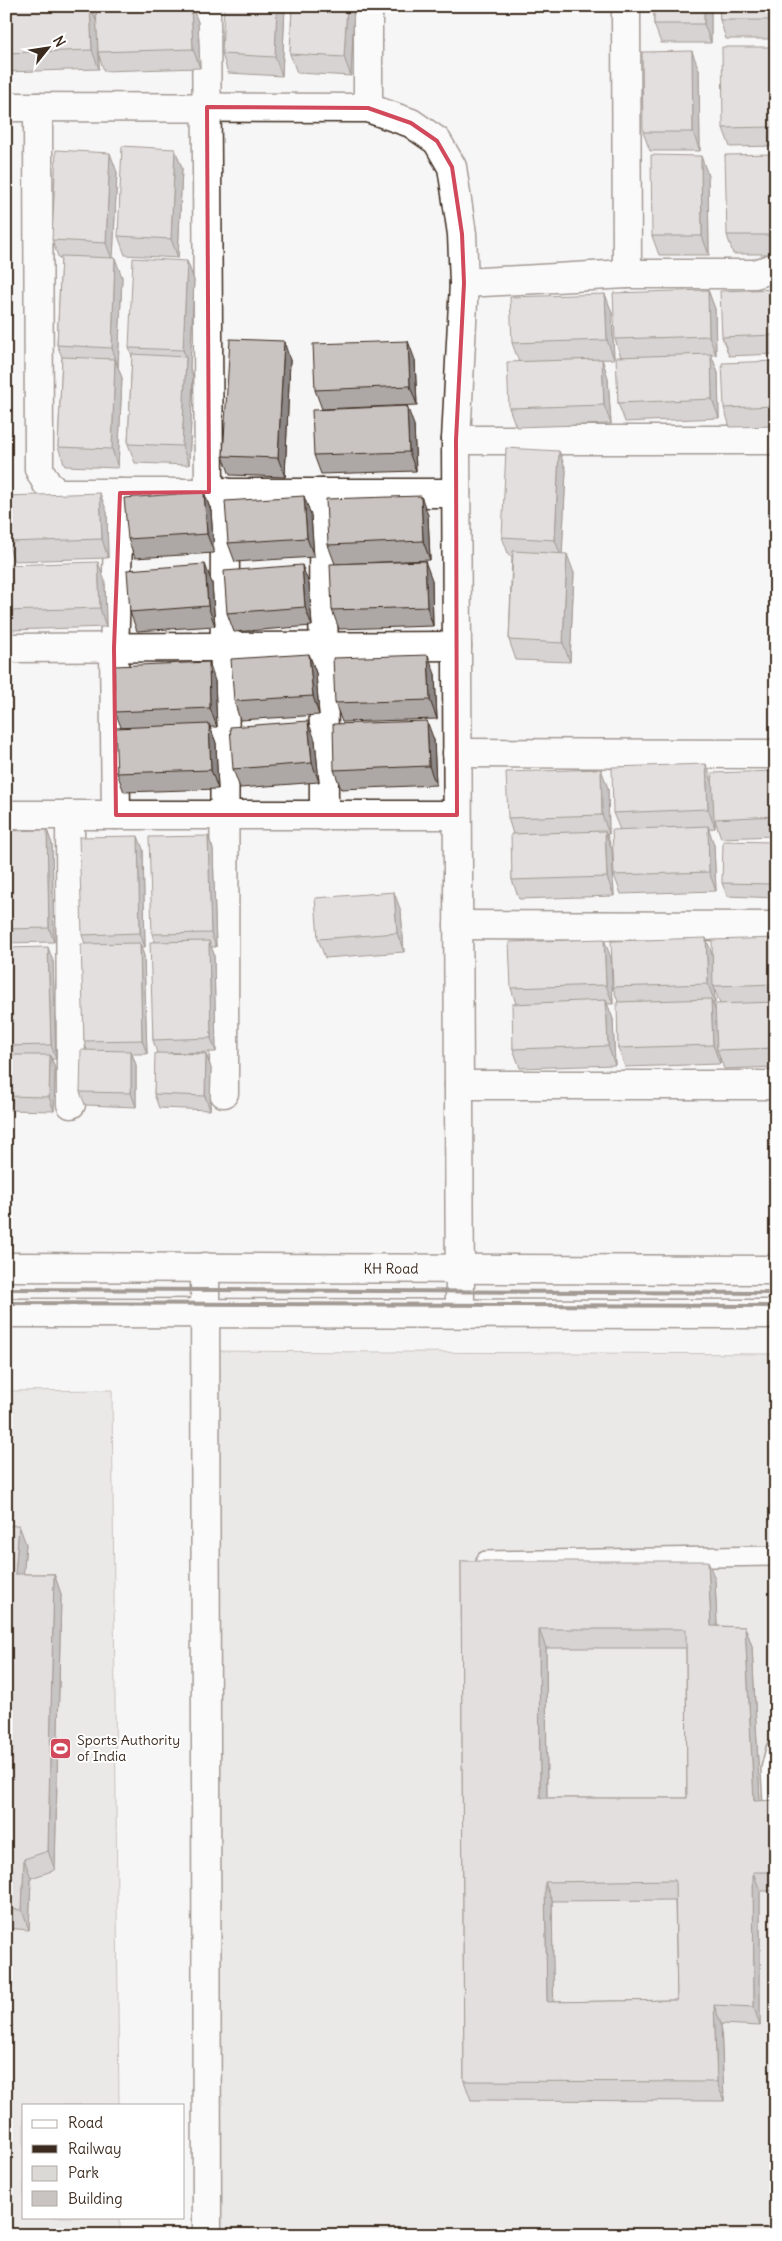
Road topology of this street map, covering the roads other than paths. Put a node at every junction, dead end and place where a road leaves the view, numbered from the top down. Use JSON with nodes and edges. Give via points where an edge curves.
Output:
{"nodes":[{"id":1,"x":206,"y":6,"type":"edge"},
{"id":2,"x":368,"y":6,"type":"edge"},
{"id":3,"x":626,"y":6,"type":"edge"},
{"id":4,"x":6,"y":107,"type":"edge"},
{"id":5,"x":38,"y":107,"type":"junction"},
{"id":6,"x":207,"y":107,"type":"junction"},
{"id":7,"x":368,"y":108,"type":"junction"},
{"id":8,"x":776,"y":267,"type":"edge"},
{"id":9,"x":627,"y":274,"type":"junction"},
{"id":10,"x":464,"y":283,"type":"junction"},
{"id":11,"x":456,"y":440,"type":"junction"},
{"id":12,"x":776,"y":440,"type":"edge"},
{"id":13,"x":120,"y":492,"type":"junction"},
{"id":14,"x":217,"y":492,"type":"junction"},
{"id":15,"x":323,"y":492,"type":"junction"},
{"id":16,"x":456,"y":493,"type":"junction"},
{"id":17,"x":323,"y":646,"type":"junction"},
{"id":18,"x":457,"y":646,"type":"junction"},
{"id":19,"x":6,"y":648,"type":"edge"},
{"id":20,"x":114,"y":648,"type":"junction"},
{"id":21,"x":225,"y":648,"type":"junction"},
{"id":22,"x":457,"y":753,"type":"junction"},
{"id":23,"x":776,"y":754,"type":"edge"},
{"id":24,"x":6,"y":815,"type":"edge"},
{"id":25,"x":116,"y":815,"type":"junction"},
{"id":26,"x":70,"y":816,"type":"junction"},
{"id":27,"x":223,"y":816,"type":"junction"},
{"id":28,"x":324,"y":816,"type":"junction"},
{"id":29,"x":457,"y":816,"type":"junction"},
{"id":30,"x":458,"y":925,"type":"junction"},
{"id":31,"x":776,"y":926,"type":"edge"},
{"id":32,"x":459,"y":1085,"type":"junction"},
{"id":33,"x":776,"y":1085,"type":"edge"},
{"id":34,"x":224,"y":1093,"type":"dead end"},
{"id":35,"x":71,"y":1104,"type":"dead end"},
{"id":36,"x":6,"y":1267,"type":"edge"},
{"id":37,"x":205,"y":1267,"type":"junction"},
{"id":38,"x":460,"y":1269,"type":"junction"},
{"id":39,"x":776,"y":1270,"type":"edge"},
{"id":40,"x":460,"y":1312,"type":"junction"},
{"id":41,"x":205,"y":1313,"type":"junction"},
{"id":42,"x":6,"y":1314,"type":"edge"},
{"id":43,"x":776,"y":1314,"type":"edge"},
{"id":44,"x":776,"y":1556,"type":"edge"},
{"id":45,"x":486,"y":1561,"type":"edge"},
{"id":46,"x":776,"y":1749,"type":"edge"},
{"id":47,"x":774,"y":1820,"type":"edge"},
{"id":48,"x":207,"y":2235,"type":"edge"}],
"edges":[{"from":1,"to":6,"type":"street"},
{"from":2,"to":7,"type":"street"},
{"from":3,"to":9,"type":"street"},
{"from":4,"to":5,"type":"street"},
{"from":5,"to":6,"type":"street"},
{"from":5,"to":13,"type":"street","via":[[39,469],[47,484],[58,493]]},
{"from":6,"to":7,"type":"street"},
{"from":6,"to":14,"type":"street"},
{"from":7,"to":10,"type":"street","via":[[411,122],[437,141],[452,167],[462,234]]},
{"from":8,"to":9,"type":"street","via":[[755,274]]},
{"from":9,"to":10,"type":"street"},
{"from":10,"to":11,"type":"street"},
{"from":11,"to":12,"type":"street"},
{"from":11,"to":16,"type":"street"},
{"from":13,"to":14,"type":"street"},
{"from":13,"to":20,"type":"street"},
{"from":14,"to":15,"type":"street"},
{"from":14,"to":21,"type":"street"},
{"from":15,"to":16,"type":"street"},
{"from":15,"to":17,"type":"street"},
{"from":16,"to":18,"type":"street"},
{"from":17,"to":18,"type":"street"},
{"from":17,"to":21,"type":"street"},
{"from":17,"to":28,"type":"street"},
{"from":18,"to":22,"type":"street"},
{"from":19,"to":20,"type":"street"},
{"from":20,"to":21,"type":"street"},
{"from":20,"to":25,"type":"street"},
{"from":21,"to":27,"type":"street"},
{"from":22,"to":23,"type":"street"},
{"from":22,"to":29,"type":"street"},
{"from":24,"to":26,"type":"street"},
{"from":25,"to":26,"type":"street"},
{"from":25,"to":27,"type":"street"},
{"from":26,"to":35,"type":"street"},
{"from":27,"to":28,"type":"street"},
{"from":27,"to":34,"type":"street"},
{"from":28,"to":29,"type":"street"},
{"from":29,"to":30,"type":"street"},
{"from":30,"to":31,"type":"street"},
{"from":30,"to":32,"type":"street"},
{"from":32,"to":33,"type":"street"},
{"from":32,"to":38,"type":"street"},
{"from":36,"to":37,"type":"street","name":"KH Road"},
{"from":37,"to":38,"type":"street","name":"KH Road"},
{"from":37,"to":41,"type":"street"},
{"from":38,"to":39,"type":"street","name":"KH Road"},
{"from":38,"to":40,"type":"street"},
{"from":40,"to":41,"type":"street"},
{"from":40,"to":43,"type":"street"},
{"from":41,"to":42,"type":"street"},
{"from":41,"to":48,"type":"street"},
{"from":44,"to":45,"type":"lane"},
{"from":46,"to":47,"type":"lane","via":[[772,1769]]}]}
